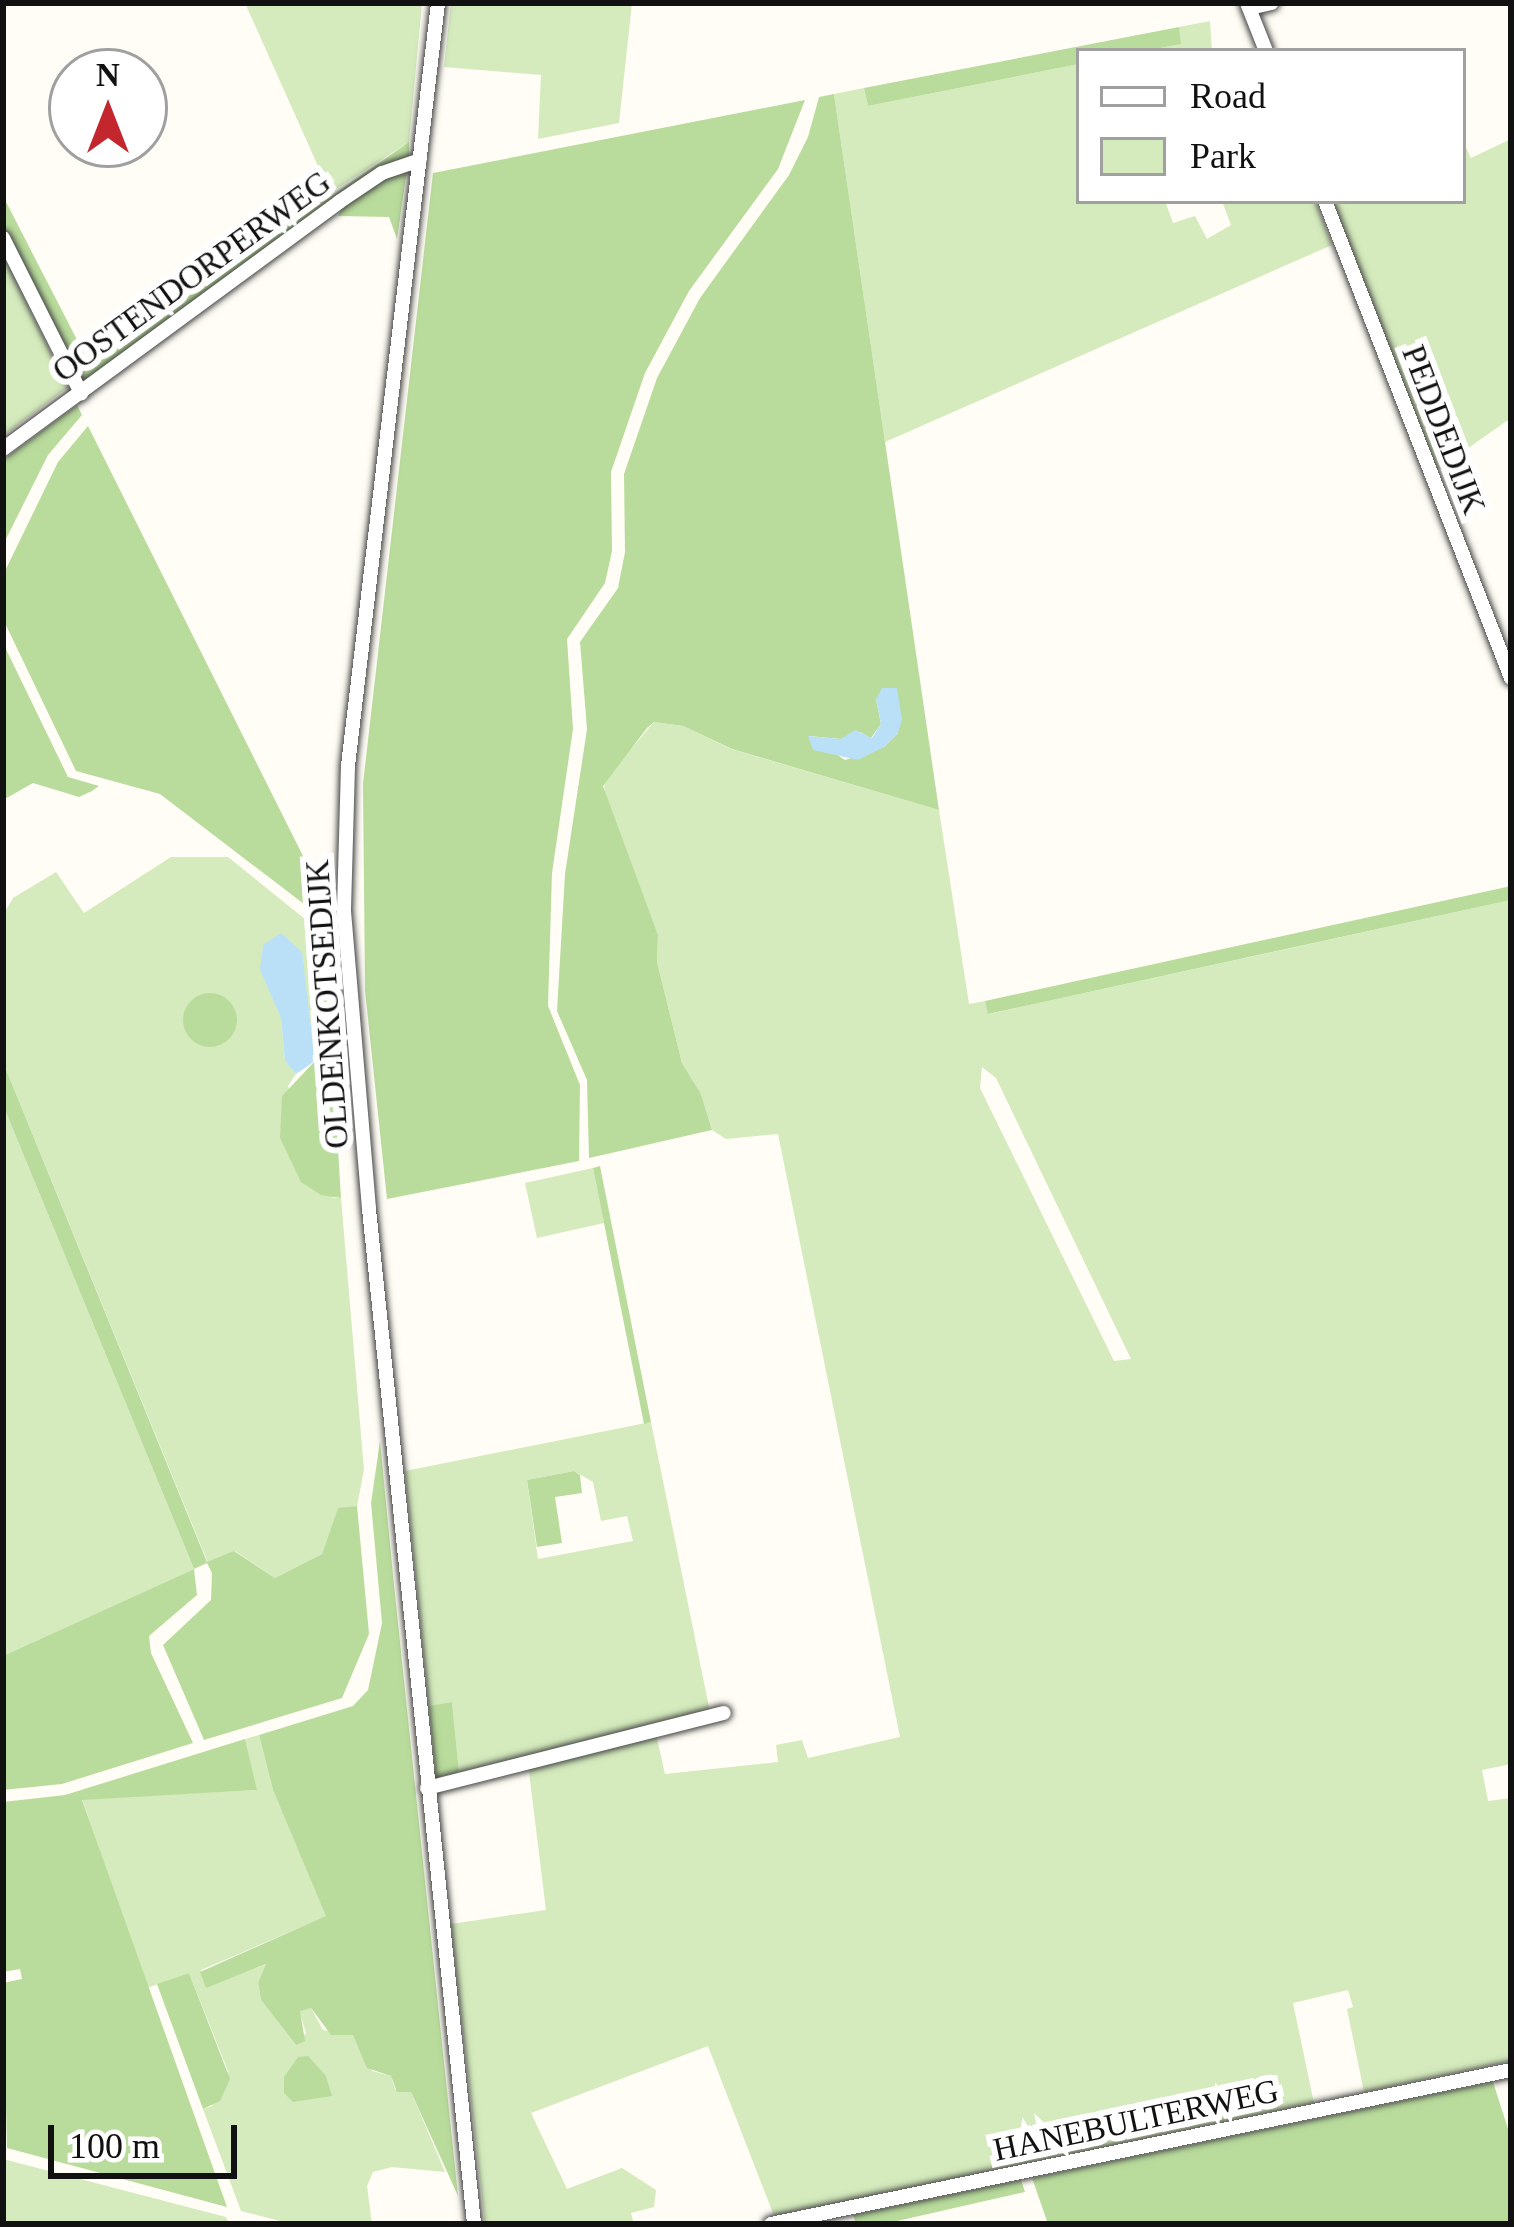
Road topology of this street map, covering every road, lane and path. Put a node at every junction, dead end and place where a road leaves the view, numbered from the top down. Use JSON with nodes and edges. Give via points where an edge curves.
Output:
{"nodes":[{"id":1,"x":438,"y":3,"type":"edge"},
{"id":2,"x":1271,"y":3,"type":"edge"},
{"id":3,"x":1248,"y":6,"type":"edge"},
{"id":4,"x":1265,"y":48,"type":"edge"},
{"id":5,"x":420,"y":160,"type":"junction"},
{"id":6,"x":1325,"y":204,"type":"edge"},
{"id":7,"x":3,"y":238,"type":"edge"},
{"id":8,"x":81,"y":393,"type":"junction"},
{"id":9,"x":3,"y":449,"type":"edge"},
{"id":10,"x":1511,"y":678,"type":"edge"},
{"id":11,"x":724,"y":1713,"type":"dead end"},
{"id":12,"x":427,"y":1788,"type":"junction"},
{"id":13,"x":1511,"y":2070,"type":"edge"},
{"id":14,"x":473,"y":2224,"type":"edge"},
{"id":15,"x":771,"y":2224,"type":"edge"}],
"edges":[{"from":1,"to":5,"type":"street","name":"OLDENKOTSEDIJK"},
{"from":2,"to":3,"type":"street"},
{"from":3,"to":4,"type":"street"},
{"from":5,"to":8,"type":"street","name":"OOSTENDORPERWEG","via":[[353,192]]},
{"from":5,"to":12,"type":"street","name":"OLDENKOTSEDIJK","via":[[350,748],[344,910]]},
{"from":6,"to":10,"type":"street","name":"PEDDEDIJK"},
{"from":7,"to":8,"type":"street"},
{"from":8,"to":9,"type":"street","name":"OOSTENDORPERWEG"},
{"from":11,"to":12,"type":"street"},
{"from":12,"to":14,"type":"street","name":"OLDENKOTSEDIJK"},
{"from":13,"to":15,"type":"street","name":"HANEBULTERWEG"}]}
